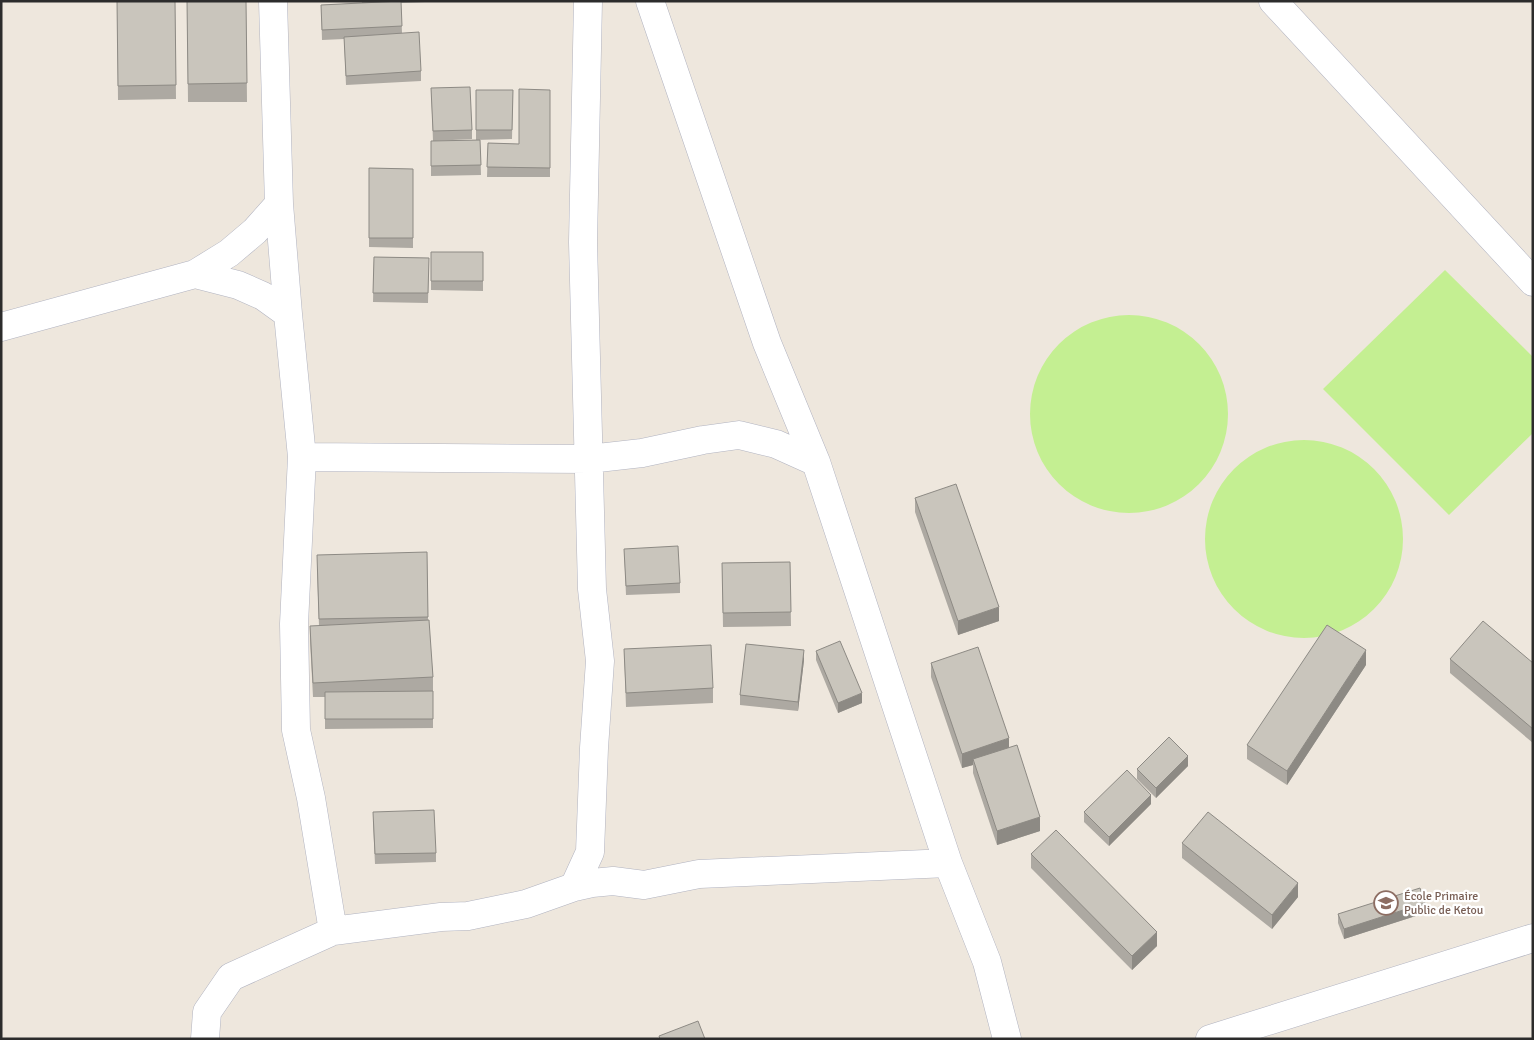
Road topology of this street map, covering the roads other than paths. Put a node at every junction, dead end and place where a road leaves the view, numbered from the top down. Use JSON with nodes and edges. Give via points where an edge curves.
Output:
{"nodes":[{"id":1,"x":273,"y":1,"type":"edge"},
{"id":2,"x":588,"y":1,"type":"edge"},
{"id":3,"x":650,"y":1,"type":"edge"},
{"id":4,"x":1273,"y":1,"type":"edge"},
{"id":5,"x":1297,"y":14,"type":"edge"},
{"id":6,"x":279,"y":204,"type":"junction"},
{"id":7,"x":195,"y":274,"type":"junction"},
{"id":8,"x":1533,"y":282,"type":"edge"},
{"id":9,"x":288,"y":314,"type":"junction"},
{"id":10,"x":1,"y":327,"type":"edge"},
{"id":11,"x":302,"y":457,"type":"junction"},
{"id":12,"x":589,"y":459,"type":"junction"},
{"id":13,"x":816,"y":462,"type":"junction"},
{"id":14,"x":590,"y":852,"type":"junction"},
{"id":15,"x":948,"y":863,"type":"junction"},
{"id":16,"x":613,"y":881,"type":"junction"},
{"id":17,"x":574,"y":887,"type":"junction"},
{"id":18,"x":333,"y":931,"type":"junction"},
{"id":19,"x":1533,"y":938,"type":"edge"},
{"id":20,"x":205,"y":1039,"type":"edge"},
{"id":21,"x":1007,"y":1039,"type":"edge"},
{"id":22,"x":1210,"y":1039,"type":"edge"}],
"edges":[{"from":1,"to":6,"type":"street"},
{"from":2,"to":12,"type":"street","via":[[583,242]]},
{"from":3,"to":13,"type":"street","via":[[767,343]]},
{"from":4,"to":5,"type":"street"},
{"from":5,"to":8,"type":"street"},
{"from":6,"to":7,"type":"street","via":[[229,253]]},
{"from":6,"to":9,"type":"street"},
{"from":7,"to":9,"type":"street","via":[[238,285],[263,296]]},
{"from":7,"to":10,"type":"street"},
{"from":9,"to":11,"type":"street"},
{"from":11,"to":12,"type":"street"},
{"from":11,"to":18,"type":"street","via":[[294,624],[296,730]]},
{"from":12,"to":13,"type":"street","via":[[739,435],[776,444]]},
{"from":12,"to":14,"type":"street","via":[[592,589],[600,661]]},
{"from":13,"to":15,"type":"street"},
{"from":14,"to":16,"type":"street"},
{"from":14,"to":17,"type":"street"},
{"from":15,"to":16,"type":"street","via":[[699,874],[644,885]]},
{"from":15,"to":21,"type":"street","via":[[987,962]]},
{"from":16,"to":17,"type":"street"},
{"from":17,"to":18,"type":"street","via":[[526,904],[468,916]]},
{"from":18,"to":20,"type":"street","via":[[231,977],[208,1012]]},
{"from":19,"to":22,"type":"street"}]}
